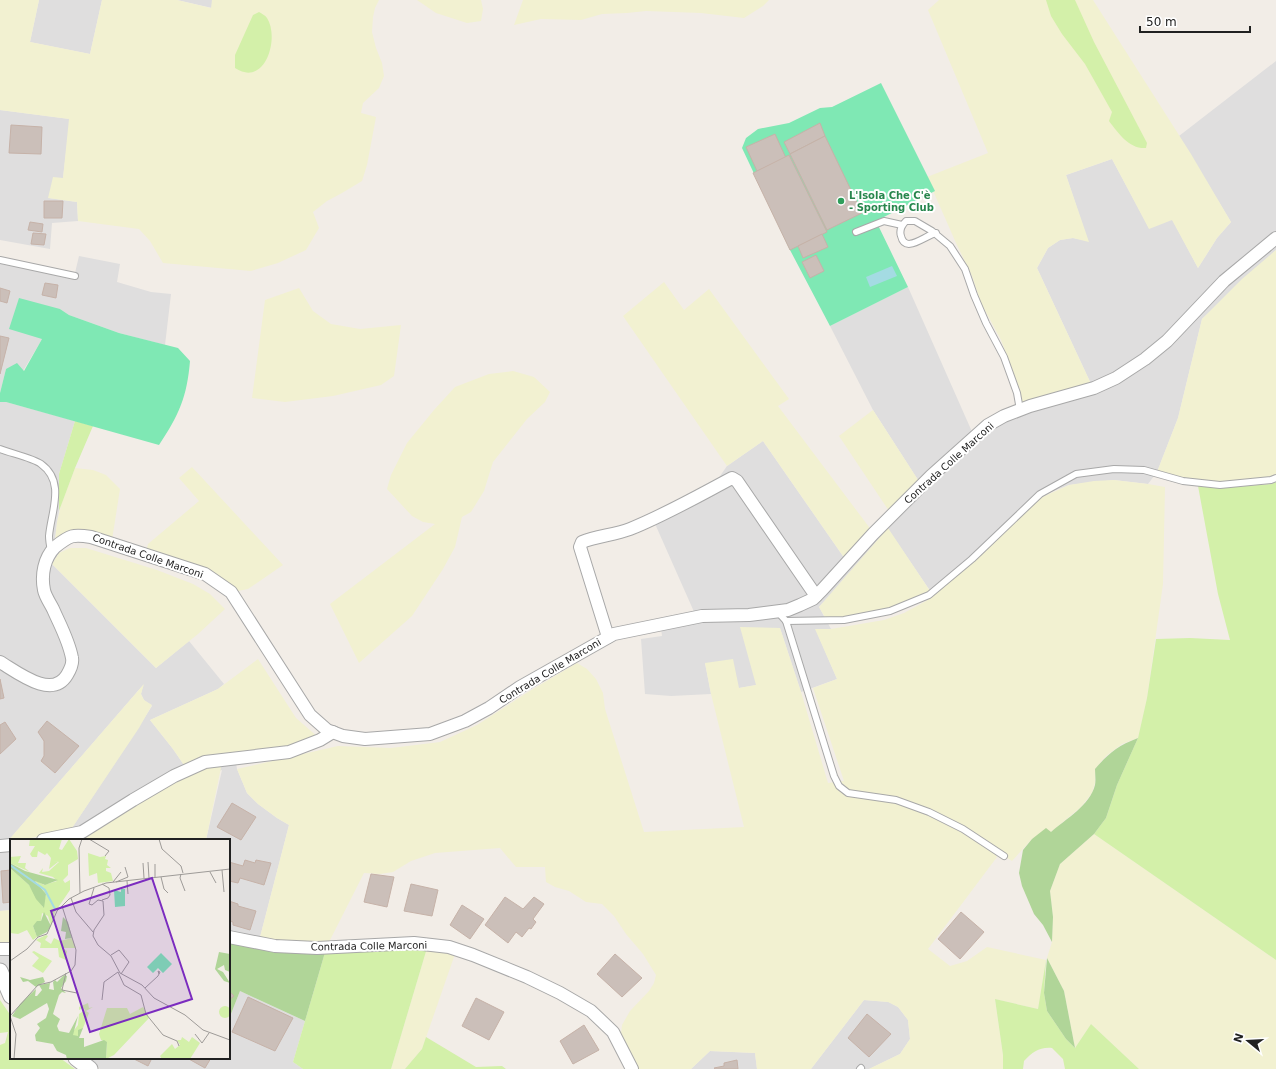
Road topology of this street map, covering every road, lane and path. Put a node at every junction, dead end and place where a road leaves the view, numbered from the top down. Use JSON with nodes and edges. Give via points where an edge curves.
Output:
{"nodes":[{"id":1,"x":902,"y":225,"type":"junction"},
{"id":2,"x":856,"y":232,"type":"dead end"},
{"id":3,"x":936,"y":233,"type":"junction"},
{"id":4,"x":1276,"y":238,"type":"edge"},
{"id":5,"x":0,"y":260,"type":"edge"},
{"id":6,"x":75,"y":276,"type":"dead end"},
{"id":7,"x":1020,"y":410,"type":"junction"},
{"id":8,"x":0,"y":450,"type":"edge"},
{"id":9,"x":1276,"y":478,"type":"edge"},
{"id":10,"x":51,"y":551,"type":"junction"},
{"id":11,"x":816,"y":596,"type":"junction"},
{"id":12,"x":777,"y":611,"type":"junction"},
{"id":13,"x":786,"y":621,"type":"junction"},
{"id":14,"x":608,"y":637,"type":"junction"},
{"id":15,"x":0,"y":662,"type":"edge"},
{"id":16,"x":333,"y":732,"type":"junction"},
{"id":17,"x":48,"y":839,"type":"edge"},
{"id":18,"x":10,"y":845,"type":"edge"},
{"id":19,"x":0,"y":846,"type":"edge"},
{"id":20,"x":1004,"y":856,"type":"dead end"},
{"id":21,"x":230,"y":937,"type":"edge"},
{"id":22,"x":0,"y":971,"type":"edge"},
{"id":23,"x":10,"y":994,"type":"edge"},
{"id":24,"x":77,"y":1059,"type":"edge"},
{"id":25,"x":90,"y":1069,"type":"edge"},
{"id":26,"x":632,"y":1069,"type":"edge"}],
"edges":[{"from":1,"to":2,"type":"lane","via":[[884,221]]},
{"from":1,"to":3,"type":"lane","via":[[906,221],[915,221]]},
{"from":1,"to":3,"type":"lane","via":[[900,233],[905,244],[910,245]]},
{"from":3,"to":7,"type":"lane","via":[[950,246],[965,269],[986,323],[1004,357],[1017,393]]},
{"from":4,"to":7,"type":"street","name":"Contrada Colle Marconi","via":[[1224,281],[1167,341],[1145,359],[1116,378],[1094,388]]},
{"from":5,"to":6,"type":"lane"},
{"from":7,"to":11,"type":"street","name":"Contrada Colle Marconi","via":[[988,425],[931,476]]},
{"from":8,"to":10,"type":"lane","via":[[41,463],[54,481],[56,497],[49,537]]},
{"from":9,"to":13,"type":"lane","via":[[1220,485],[1183,481],[1144,470],[1114,469],[1076,474],[1040,494],[972,559],[928,595],[890,611],[844,620]]},
{"from":10,"to":15,"type":"street","name":"Contrada Colle Marconi","via":[[44,565],[44,591],[73,659],[66,677],[57,684],[48,685],[33,681]]},
{"from":10,"to":16,"type":"street","name":"Contrada Colle Marconi","via":[[68,537],[91,537],[205,574],[231,592],[310,715]]},
{"from":11,"to":12,"type":"street","name":"Contrada Colle Marconi","via":[[788,610]]},
{"from":11,"to":14,"type":"street","name":"Contrada Colle Marconi","via":[[737,481],[732,478],[651,520],[627,530],[582,542],[580,547]]},
{"from":12,"to":13,"type":"lane"},
{"from":12,"to":14,"type":"street","name":"Contrada Colle Marconi","via":[[749,615],[702,616]]},
{"from":13,"to":20,"type":"lane","via":[[839,786],[848,793],[896,800],[929,812],[963,829]]},
{"from":14,"to":16,"type":"street","name":"Contrada Colle Marconi","via":[[466,721],[430,734],[365,739]]},
{"from":16,"to":17,"type":"street","via":[[290,752],[205,762],[174,776],[82,832]]},
{"from":18,"to":19,"type":"street"},
{"from":21,"to":26,"type":"street","name":"Contrada Colle Marconi","via":[[275,946],[317,948],[414,943],[448,946],[527,977],[591,1011],[613,1032]]},
{"from":22,"to":23,"type":"street"},
{"from":24,"to":25,"type":"street"}]}
